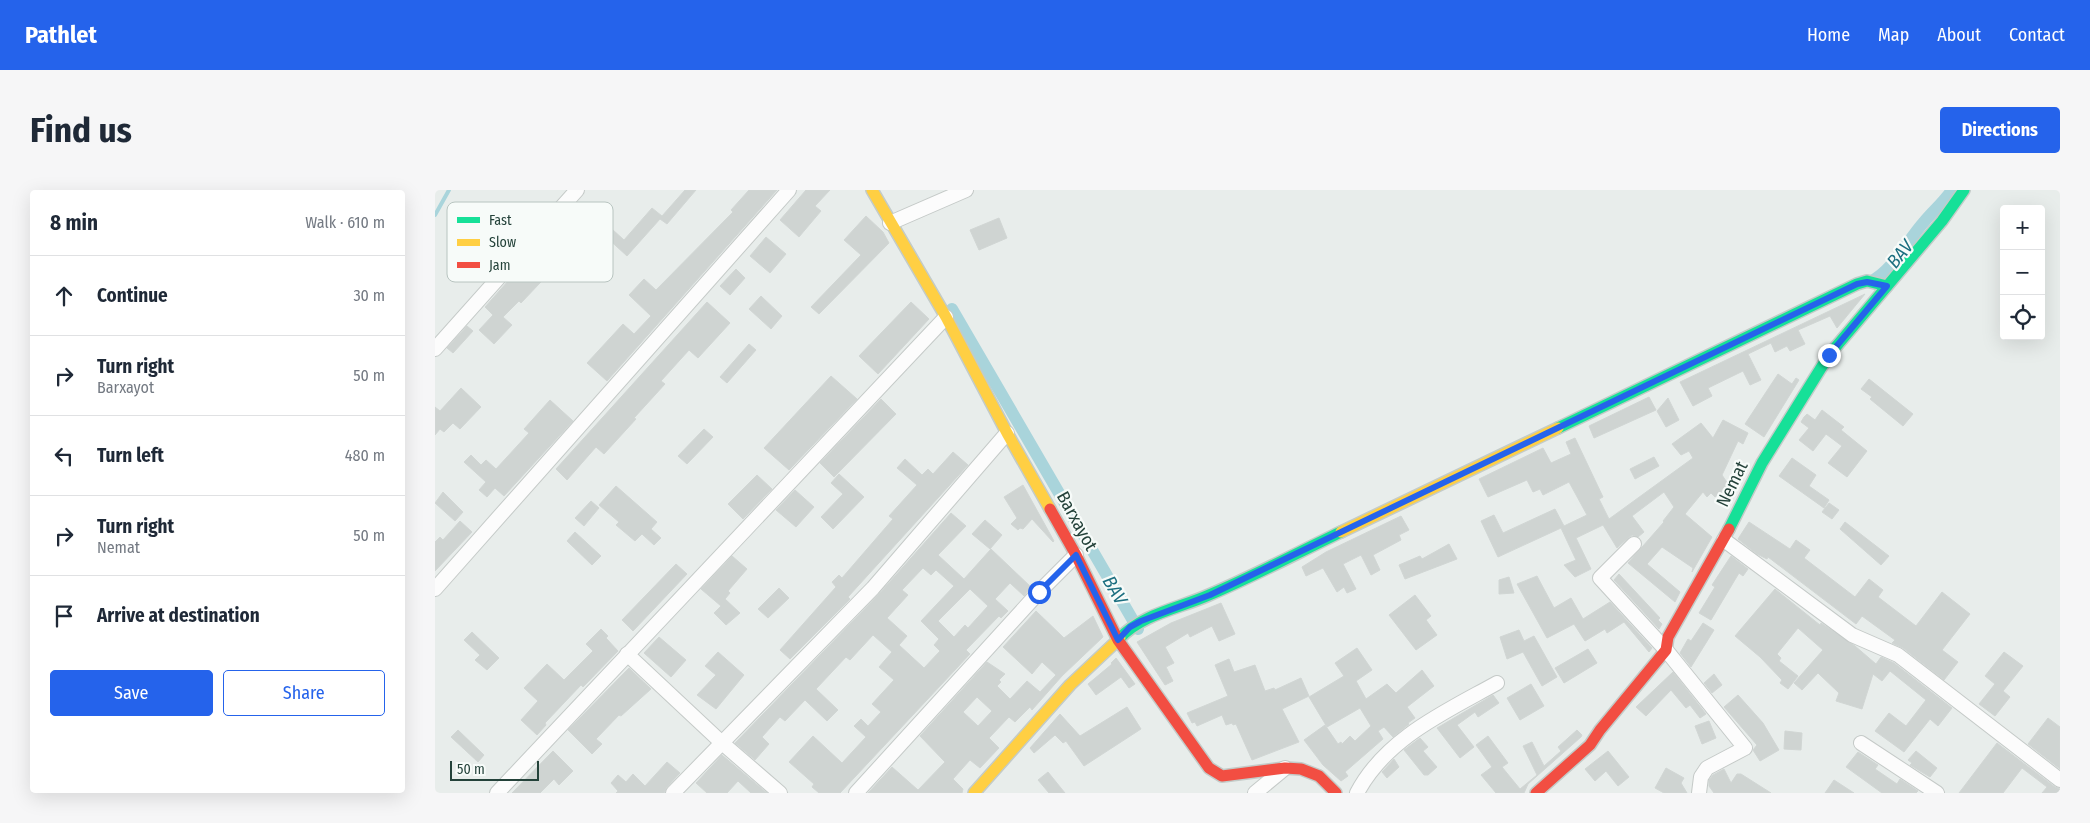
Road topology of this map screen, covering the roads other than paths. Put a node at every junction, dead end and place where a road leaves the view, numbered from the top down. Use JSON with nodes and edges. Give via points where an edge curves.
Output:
{"nodes":[{"id":1,"x":577,"y":190,"type":"edge"},
{"id":2,"x":789,"y":190,"type":"edge"},
{"id":3,"x":872,"y":190,"type":"edge"},
{"id":4,"x":966,"y":190,"type":"edge"},
{"id":5,"x":1964,"y":190,"type":"edge"},
{"id":6,"x":566,"y":202,"type":"edge"},
{"id":7,"x":890,"y":223,"type":"junction"},
{"id":8,"x":495,"y":282,"type":"edge"},
{"id":9,"x":1882,"y":285,"type":"junction"},
{"id":10,"x":945,"y":317,"type":"junction"},
{"id":11,"x":435,"y":349,"type":"edge"},
{"id":12,"x":1007,"y":434,"type":"junction"},
{"id":13,"x":1724,"y":540,"type":"junction"},
{"id":14,"x":1634,"y":544,"type":"dead end"},
{"id":15,"x":1076,"y":555,"type":"junction"},
{"id":16,"x":435,"y":589,"type":"edge"},
{"id":17,"x":1118,"y":640,"type":"junction"},
{"id":18,"x":1666,"y":650,"type":"junction"},
{"id":19,"x":627,"y":654,"type":"junction"},
{"id":20,"x":1497,"y":683,"type":"dead end"},
{"id":21,"x":721,"y":742,"type":"junction"},
{"id":22,"x":1861,"y":743,"type":"dead end"},
{"id":23,"x":1285,"y":768,"type":"junction"},
{"id":24,"x":2060,"y":780,"type":"edge"},
{"id":25,"x":497,"y":793,"type":"edge"},
{"id":26,"x":673,"y":793,"type":"edge"},
{"id":27,"x":780,"y":793,"type":"edge"},
{"id":28,"x":857,"y":793,"type":"edge"},
{"id":29,"x":974,"y":793,"type":"edge"},
{"id":30,"x":1255,"y":793,"type":"edge"},
{"id":31,"x":1336,"y":793,"type":"edge"},
{"id":32,"x":1357,"y":793,"type":"edge"},
{"id":33,"x":1536,"y":793,"type":"edge"},
{"id":34,"x":1699,"y":793,"type":"edge"},
{"id":35,"x":1937,"y":793,"type":"edge"}],
"edges":[{"from":1,"to":6,"type":"street"},
{"from":2,"to":16,"type":"street"},
{"from":3,"to":7,"type":"street","name":"Barxayot"},
{"from":4,"to":7,"type":"street"},
{"from":5,"to":9,"type":"street","name":"Nemat","via":[[1942,221]]},
{"from":7,"to":10,"type":"street","name":"Barxayot"},
{"from":8,"to":11,"type":"street"},
{"from":9,"to":13,"type":"street","name":"Nemat","via":[[1829,355],[1762,463]]},
{"from":9,"to":17,"type":"street","via":[[1857,284],[1210,595],[1141,621]]},
{"from":10,"to":12,"type":"street","name":"Barxayot"},
{"from":10,"to":19,"type":"street"},
{"from":12,"to":15,"type":"street","name":"Barxayot"},
{"from":12,"to":21,"type":"street","via":[[873,588]]},
{"from":13,"to":18,"type":"street","name":"Nemat","via":[[1668,638]]},
{"from":13,"to":24,"type":"street","via":[[1852,635],[1898,655]]},
{"from":14,"to":18,"type":"street","via":[[1600,578]]},
{"from":15,"to":17,"type":"street","name":"Barxayot"},
{"from":15,"to":28,"type":"street"},
{"from":17,"to":23,"type":"street","name":"Barxayot","via":[[1209,768],[1222,776]]},
{"from":17,"to":29,"type":"street","via":[[1070,685]]},
{"from":18,"to":33,"type":"street","name":"Nemat","via":[[1599,730],[1591,745]]},
{"from":18,"to":34,"type":"street","via":[[1745,748],[1707,768],[1701,777]]},
{"from":19,"to":21,"type":"street"},
{"from":19,"to":25,"type":"street"},
{"from":20,"to":32,"type":"street","via":[[1415,729],[1366,776]]},
{"from":21,"to":26,"type":"street"},
{"from":21,"to":27,"type":"street"},
{"from":22,"to":35,"type":"street"},
{"from":23,"to":30,"type":"street"},
{"from":23,"to":31,"type":"street","name":"Barxayot","via":[[1301,769],[1319,776]]}]}
